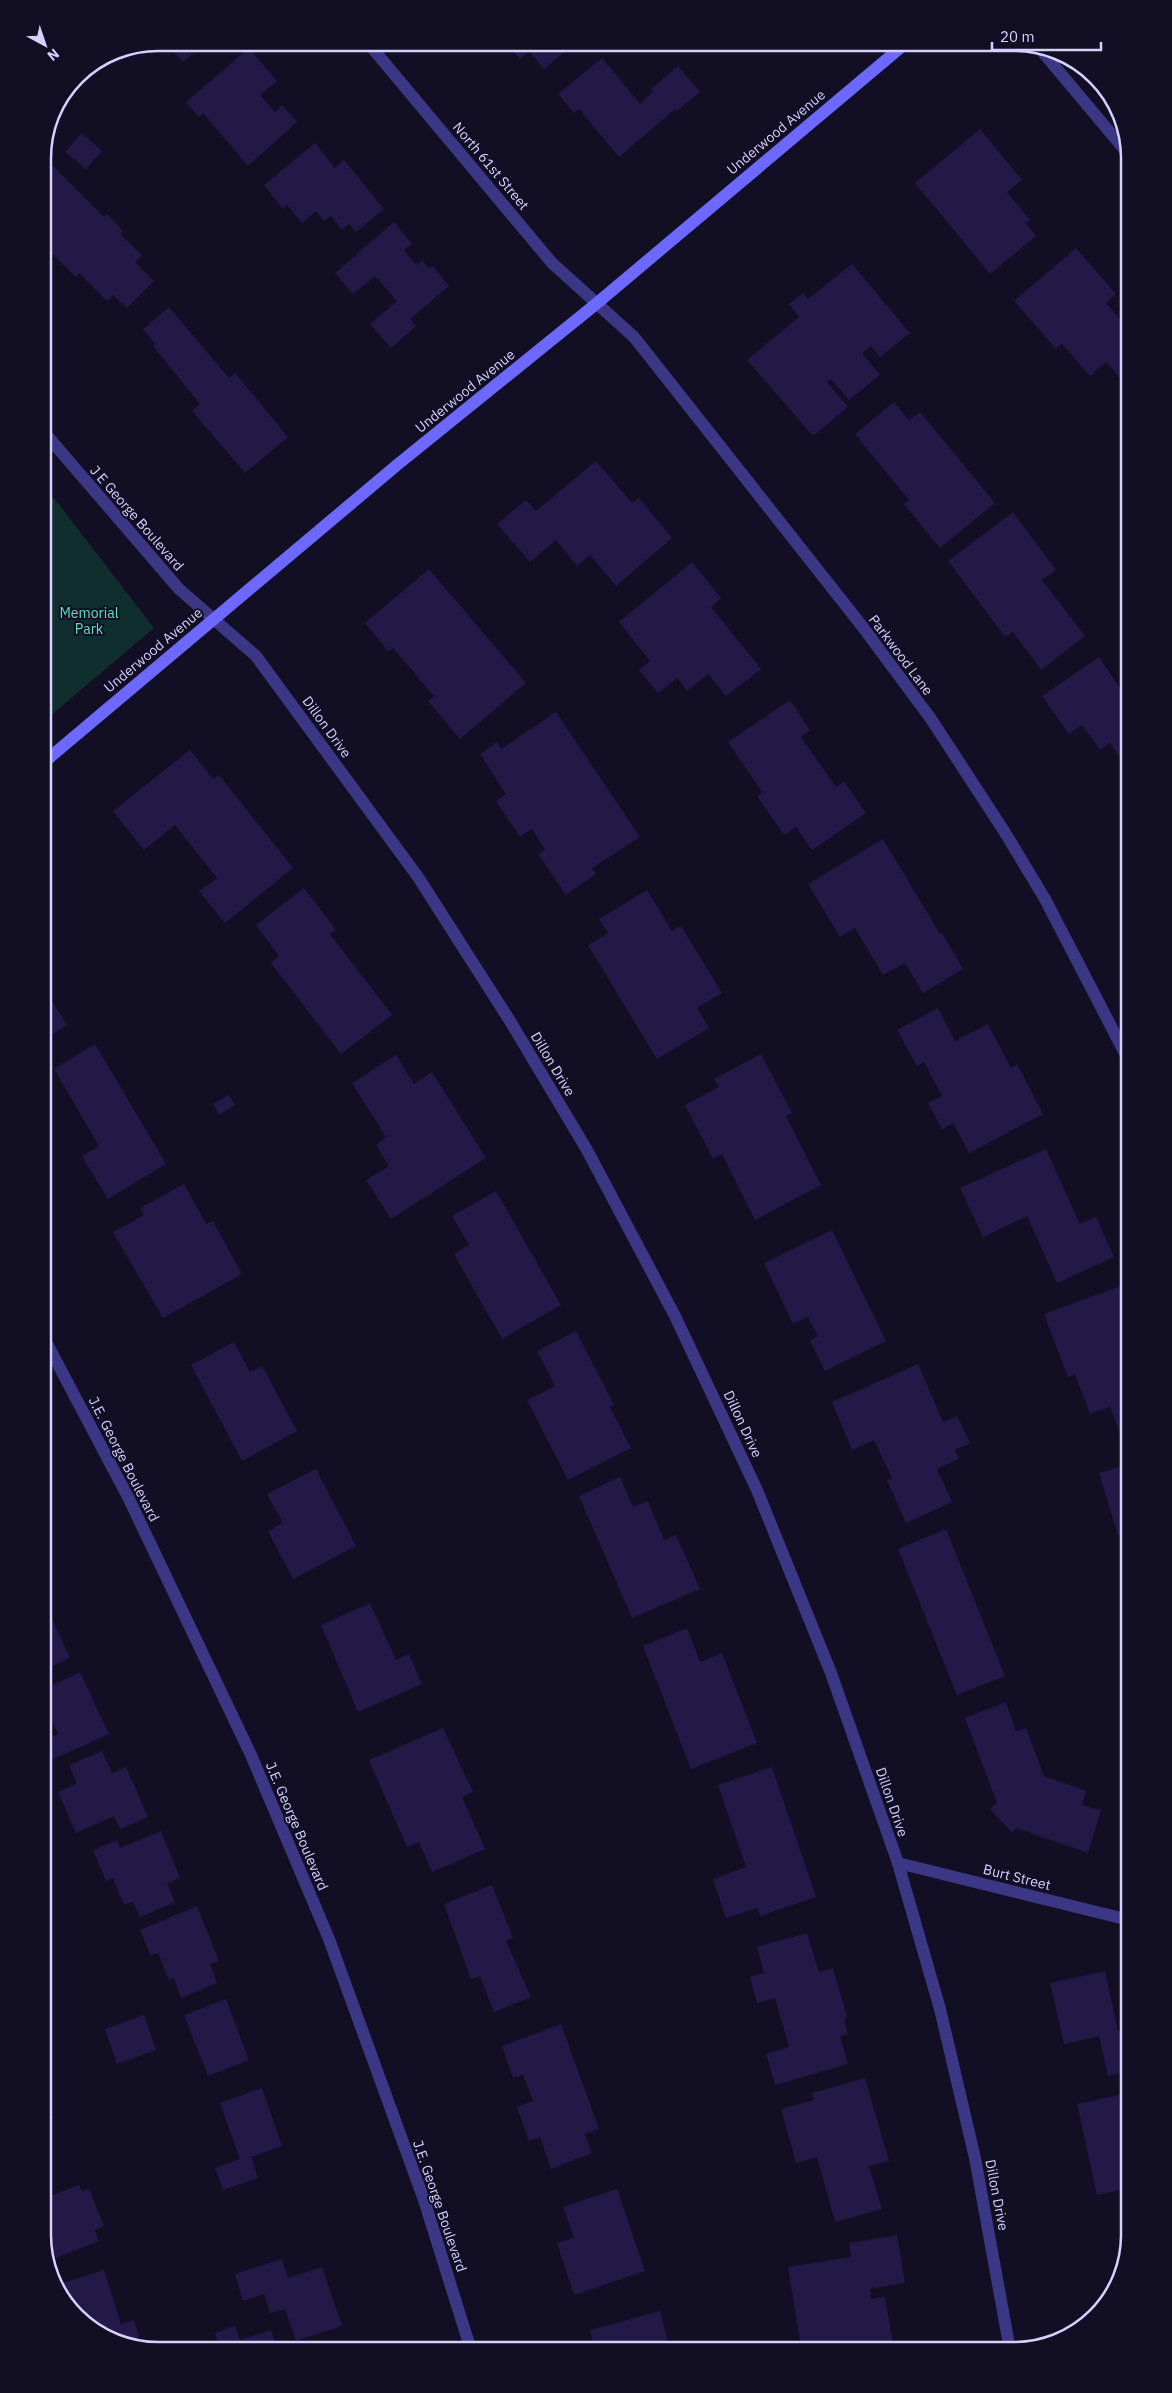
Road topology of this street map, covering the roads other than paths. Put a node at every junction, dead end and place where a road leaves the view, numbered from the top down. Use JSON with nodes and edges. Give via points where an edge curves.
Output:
{"nodes":[{"id":1,"x":375,"y":51,"type":"edge"},
{"id":2,"x":896,"y":51,"type":"edge"},
{"id":3,"x":1046,"y":57,"type":"edge"},
{"id":4,"x":1120,"y":144,"type":"edge"},
{"id":5,"x":596,"y":304,"type":"junction"},
{"id":6,"x":51,"y":440,"type":"edge"},
{"id":7,"x":214,"y":619,"type":"junction"},
{"id":8,"x":51,"y":756,"type":"edge"},
{"id":9,"x":1121,"y":1044,"type":"edge"},
{"id":10,"x":51,"y":1351,"type":"edge"},
{"id":11,"x":898,"y":1863,"type":"junction"},
{"id":12,"x":1121,"y":1918,"type":"edge"},
{"id":13,"x":468,"y":2342,"type":"edge"},
{"id":14,"x":1009,"y":2342,"type":"edge"}],
"edges":[{"from":1,"to":5,"type":"street","name":"North 61st Street","via":[[552,263]]},
{"from":2,"to":5,"type":"main road","name":"Underwood Avenue"},
{"from":3,"to":4,"type":"street"},
{"from":5,"to":7,"type":"main road","name":"Underwood Avenue"},
{"from":5,"to":9,"type":"street","name":"Parkwood Lane","via":[[640,344],[862,626],[931,719],[1044,899]]},
{"from":6,"to":7,"type":"street","name":"J E George Boulevard","via":[[179,589]]},
{"from":7,"to":8,"type":"main road","name":"Underwood Avenue"},
{"from":7,"to":11,"type":"street","name":"Dillon Drive","via":[[256,656],[418,877],[510,1021],[586,1150],[675,1316],[757,1490],[831,1673]]},
{"from":10,"to":13,"type":"street","name":"J.E. George Boulevard","via":[[129,1499],[251,1755],[329,1938],[424,2200]]},
{"from":11,"to":12,"type":"street","name":"Burt Street"},
{"from":11,"to":14,"type":"street","name":"Dillon Drive","via":[[940,2009],[975,2158]]}]}
